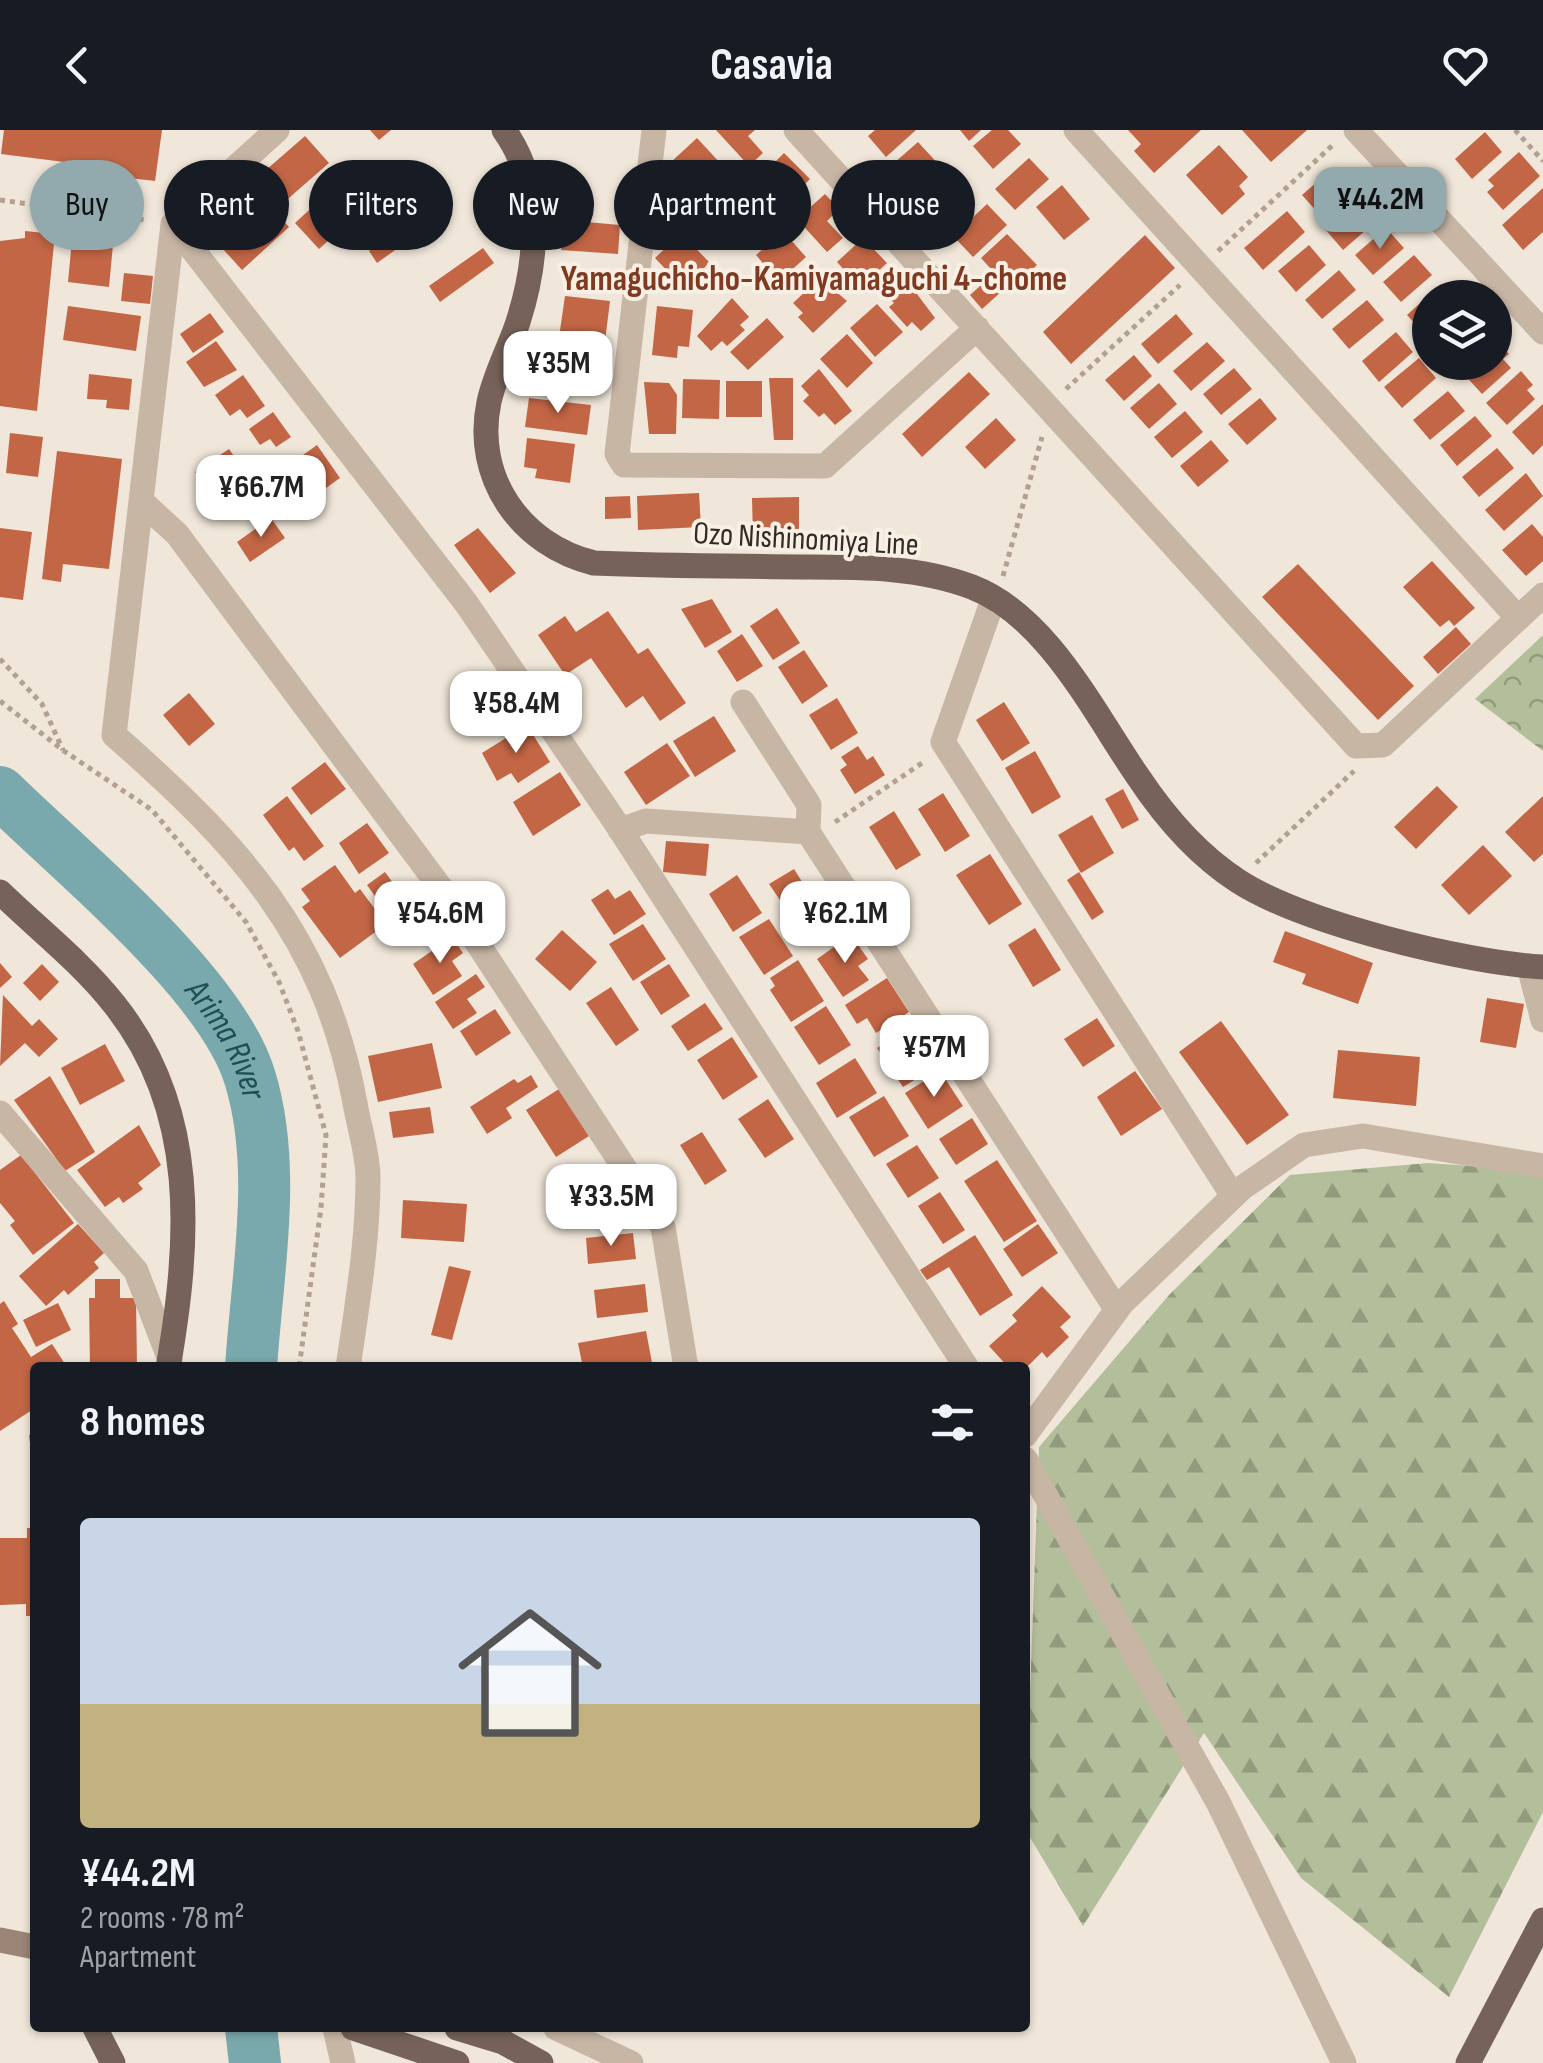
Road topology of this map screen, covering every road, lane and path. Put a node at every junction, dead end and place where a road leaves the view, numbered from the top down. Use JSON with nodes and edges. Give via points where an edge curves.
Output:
{"nodes":[{"id":1,"x":277,"y":130,"type":"edge"},
{"id":2,"x":504,"y":130,"type":"edge"},
{"id":3,"x":654,"y":130,"type":"edge"},
{"id":4,"x":796,"y":130,"type":"edge"},
{"id":5,"x":1076,"y":130,"type":"edge"},
{"id":6,"x":1515,"y":130,"type":"edge"},
{"id":7,"x":1346,"y":136,"type":"edge"},
{"id":8,"x":244,"y":160,"type":"edge"},
{"id":9,"x":1543,"y":161,"type":"edge"},
{"id":10,"x":0,"y":200,"type":"edge"},
{"id":11,"x":164,"y":223,"type":"edge"},
{"id":12,"x":170,"y":250,"type":"edge"},
{"id":13,"x":193,"y":250,"type":"edge"},
{"id":14,"x":1201,"y":266,"type":"junction"},
{"id":15,"x":977,"y":328,"type":"junction"},
{"id":16,"x":1543,"y":332,"type":"edge"},
{"id":17,"x":1050,"y":408,"type":"junction"},
{"id":18,"x":142,"y":502,"type":"junction"},
{"id":19,"x":996,"y":591,"type":"junction"},
{"id":20,"x":1543,"y":595,"type":"edge"},
{"id":21,"x":1518,"y":618,"type":"junction"},
{"id":22,"x":0,"y":659,"type":"edge"},
{"id":23,"x":0,"y":700,"type":"edge"},
{"id":24,"x":743,"y":702,"type":"dead end"},
{"id":25,"x":1369,"y":745,"type":"junction"},
{"id":26,"x":946,"y":746,"type":"junction"},
{"id":27,"x":64,"y":751,"type":"junction"},
{"id":28,"x":620,"y":830,"type":"junction"},
{"id":29,"x":810,"y":835,"type":"junction"},
{"id":30,"x":1251,"y":868,"type":"dead end"},
{"id":31,"x":0,"y":892,"type":"edge"},
{"id":32,"x":1536,"y":966,"type":"edge"},
{"id":33,"x":1543,"y":1020,"type":"edge"},
{"id":34,"x":0,"y":1114,"type":"edge"},
{"id":35,"x":1543,"y":1166,"type":"edge"},
{"id":36,"x":1233,"y":1196,"type":"junction"},
{"id":37,"x":1117,"y":1310,"type":"junction"},
{"id":38,"x":168,"y":1362,"type":"edge"},
{"id":39,"x":169,"y":1362,"type":"edge"},
{"id":40,"x":300,"y":1362,"type":"edge"},
{"id":41,"x":349,"y":1362,"type":"edge"},
{"id":42,"x":685,"y":1362,"type":"edge"},
{"id":43,"x":963,"y":1362,"type":"edge"},
{"id":44,"x":1030,"y":1428,"type":"edge"},
{"id":45,"x":1030,"y":1468,"type":"edge"},
{"id":46,"x":1543,"y":1920,"type":"edge"},
{"id":47,"x":0,"y":1940,"type":"edge"},
{"id":48,"x":30,"y":1946,"type":"edge"},
{"id":49,"x":97,"y":2032,"type":"edge"},
{"id":50,"x":336,"y":2032,"type":"edge"},
{"id":51,"x":364,"y":2032,"type":"edge"},
{"id":52,"x":470,"y":2032,"type":"edge"},
{"id":53,"x":565,"y":2032,"type":"edge"},
{"id":54,"x":113,"y":2063,"type":"edge"},
{"id":55,"x":342,"y":2063,"type":"edge"},
{"id":56,"x":457,"y":2063,"type":"edge"},
{"id":57,"x":542,"y":2063,"type":"edge"},
{"id":58,"x":631,"y":2063,"type":"edge"},
{"id":59,"x":1344,"y":2063,"type":"edge"},
{"id":60,"x":1468,"y":2063,"type":"edge"}],
"edges":[{"from":1,"to":8,"type":"street"},
{"from":2,"to":19,"type":"main road","name":"Ozo Nishinomiya Line","via":[[527,182],[532,262],[486,428],[493,476],[522,524],[554,550],[594,563],[878,568]]},
{"from":3,"to":15,"type":"street","via":[[617,454],[624,465],[825,466]]},
{"from":4,"to":15,"type":"street"},
{"from":5,"to":14,"type":"street"},
{"from":6,"to":9,"type":"path"},
{"from":7,"to":14,"type":"path"},
{"from":7,"to":16,"type":"street"},
{"from":10,"to":11,"type":"path"},
{"from":12,"to":18,"type":"street"},
{"from":13,"to":28,"type":"street","via":[[466,604]]},
{"from":14,"to":17,"type":"path"},
{"from":14,"to":21,"type":"street"},
{"from":15,"to":17,"type":"street"},
{"from":17,"to":19,"type":"path"},
{"from":17,"to":25,"type":"street","via":[[1356,746]]},
{"from":18,"to":41,"type":"street","via":[[114,736],[229,844],[279,906],[318,976],[347,1058],[368,1175]]},
{"from":18,"to":42,"type":"street","via":[[177,534],[446,894],[662,1227]]},
{"from":19,"to":26,"type":"street"},
{"from":19,"to":32,"type":"main road","name":"Ozo Nishinomiya Line","via":[[1061,659],[1188,841],[1239,882],[1308,914],[1480,962]]},
{"from":20,"to":21,"type":"street"},
{"from":21,"to":25,"type":"street","via":[[1383,745]]},
{"from":22,"to":27,"type":"path","via":[[42,704]]},
{"from":23,"to":27,"type":"path"},
{"from":24,"to":29,"type":"street","via":[[809,805]]},
{"from":25,"to":30,"type":"path","via":[[1369,756]]},
{"from":26,"to":29,"type":"path"},
{"from":26,"to":36,"type":"street"},
{"from":27,"to":40,"type":"path","via":[[152,810],[246,922],[292,1015],[326,1135]]},
{"from":28,"to":29,"type":"street","via":[[646,822]]},
{"from":28,"to":43,"type":"street"},
{"from":29,"to":37,"type":"street"},
{"from":31,"to":39,"type":"main road","via":[[112,1001],[164,1090],[179,1149],[185,1217]]},
{"from":32,"to":33,"type":"street"},
{"from":34,"to":38,"type":"street","via":[[136,1270]]},
{"from":35,"to":36,"type":"street","via":[[1363,1136],[1304,1145]]},
{"from":36,"to":37,"type":"street"},
{"from":37,"to":44,"type":"street"},
{"from":45,"to":59,"type":"street","via":[[1218,1802]]},
{"from":46,"to":60,"type":"main road"},
{"from":47,"to":48,"type":"street"},
{"from":49,"to":54,"type":"main road"},
{"from":50,"to":55,"type":"street"},
{"from":51,"to":56,"type":"main road"},
{"from":52,"to":57,"type":"main road"},
{"from":53,"to":58,"type":"street"}]}
